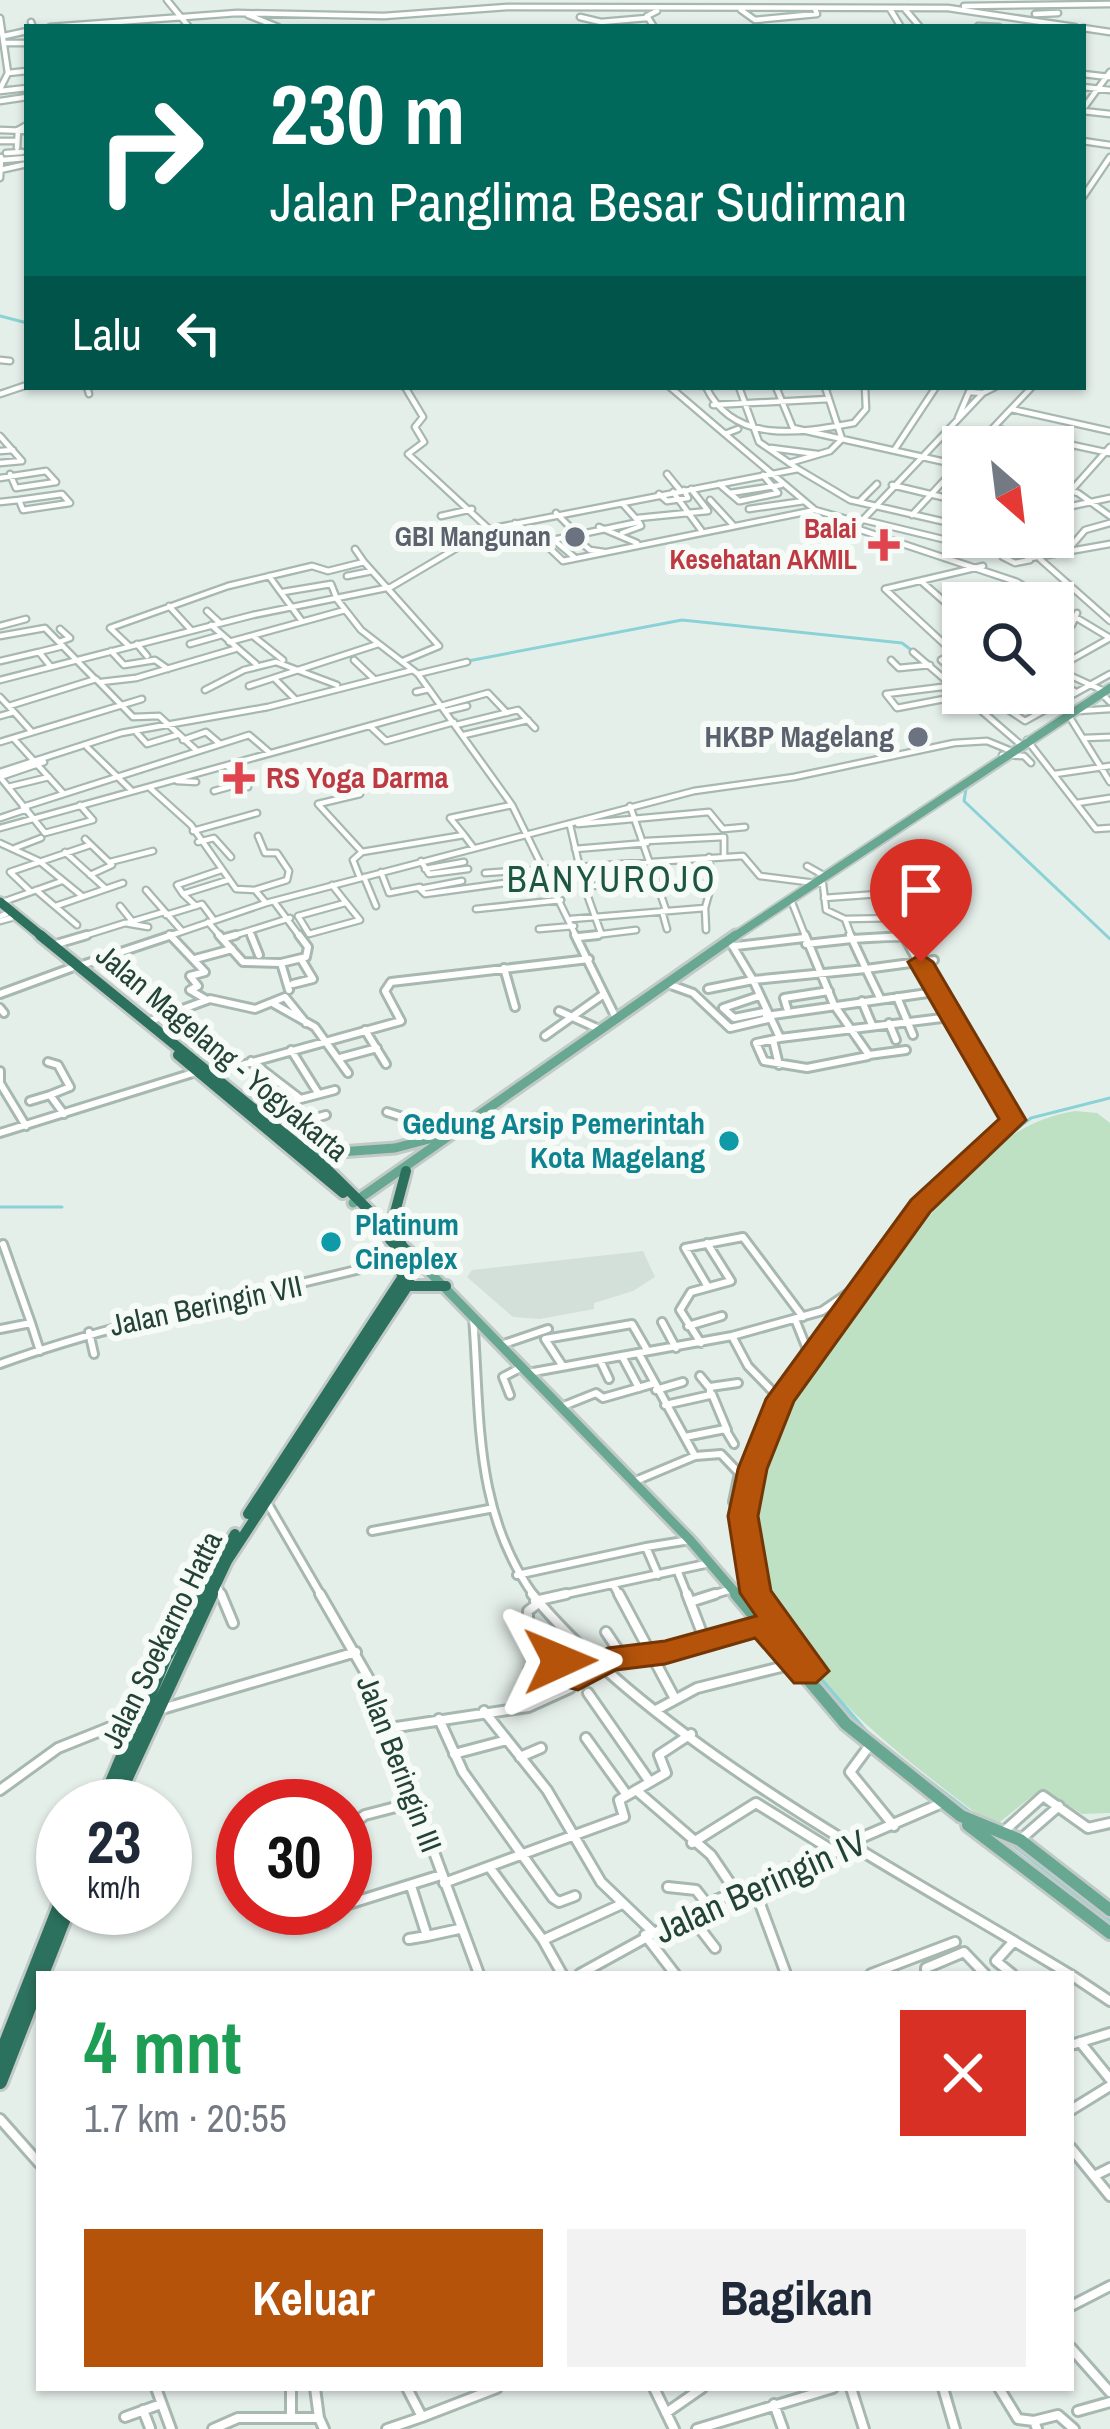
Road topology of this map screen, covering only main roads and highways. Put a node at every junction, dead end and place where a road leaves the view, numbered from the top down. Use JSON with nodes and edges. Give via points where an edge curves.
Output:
{"nodes":[{"id":1,"x":1100,"y":689,"type":"edge"},
{"id":2,"x":2,"y":912,"type":"edge"},
{"id":3,"x":51,"y":946,"type":"junction"},
{"id":4,"x":75,"y":967,"type":"junction"},
{"id":5,"x":458,"y":1130,"type":"junction"},
{"id":6,"x":417,"y":1143,"type":"junction"},
{"id":7,"x":435,"y":1150,"type":"junction"},
{"id":8,"x":308,"y":1152,"type":"junction"},
{"id":9,"x":333,"y":1156,"type":"junction"},
{"id":10,"x":319,"y":1167,"type":"junction"},
{"id":11,"x":406,"y":1171,"type":"junction"},
{"id":12,"x":356,"y":1202,"type":"junction"},
{"id":13,"x":391,"y":1231,"type":"junction"},
{"id":14,"x":408,"y":1262,"type":"junction"},
{"id":15,"x":446,"y":1286,"type":"junction"},
{"id":16,"x":263,"y":1498,"type":"junction"},
{"id":17,"x":146,"y":1714,"type":"junction"},
{"id":18,"x":115,"y":1779,"type":"edge"},
{"id":19,"x":123,"y":1779,"type":"edge"},
{"id":20,"x":998,"y":1839,"type":"junction"},
{"id":21,"x":1082,"y":1888,"type":"junction"},
{"id":22,"x":1066,"y":1899,"type":"junction"},
{"id":23,"x":1110,"y":1910,"type":"edge"},
{"id":24,"x":1110,"y":1933,"type":"edge"},
{"id":25,"x":50,"y":1935,"type":"edge"},
{"id":26,"x":57,"y":1935,"type":"edge"},
{"id":27,"x":37,"y":1971,"type":"edge"},
{"id":28,"x":43,"y":1971,"type":"edge"},
{"id":29,"x":36,"y":1974,"type":"edge"},
{"id":30,"x":36,"y":1988,"type":"edge"},
{"id":31,"x":21,"y":2017,"type":"junction"},
{"id":32,"x":0,"y":2058,"type":"edge"},
{"id":33,"x":0,"y":2082,"type":"edge"}],
"edges":[{"from":1,"to":5,"type":"main road"},
{"from":2,"to":3,"type":"highway","name":"Jalan Magelang - Yogyakarta"},
{"from":2,"to":3,"type":"highway","name":"Jalan Magelang - Yogyakarta"},
{"from":3,"to":4,"type":"highway","name":"Jalan Magelang - Yogyakarta"},
{"from":4,"to":8,"type":"highway","name":"Jalan Magelang - Yogyakarta"},
{"from":4,"to":10,"type":"highway","name":"Jalan Magelang - Yogyakarta"},
{"from":5,"to":6,"type":"main road"},
{"from":5,"to":7,"type":"main road"},
{"from":6,"to":7,"type":"main road"},
{"from":6,"to":9,"type":"main road"},
{"from":7,"to":11,"type":"main road"},
{"from":8,"to":9,"type":"main road"},
{"from":8,"to":10,"type":"highway","name":"Jalan Magelang - Yogyakarta"},
{"from":9,"to":10,"type":"main road"},
{"from":10,"to":12,"type":"highway","name":"Jalan Magelang - Yogyakarta"},
{"from":11,"to":12,"type":"main road"},
{"from":11,"to":13,"type":"highway"},
{"from":12,"to":13,"type":"highway","name":"Jalan Magelang - Yogyakarta"},
{"from":12,"to":14,"type":"highway","name":"Jalan Magelang - Yogyakarta"},
{"from":13,"to":14,"type":"highway","name":"Jalan Magelang - Yogyakarta"},
{"from":14,"to":15,"type":"main road"},
{"from":14,"to":15,"type":"highway","via":[[424,1282]]},
{"from":14,"to":16,"type":"highway","name":"Jalan Soekarno Hatta"},
{"from":15,"to":20,"type":"main road","via":[[690,1540],[870,1745]]},
{"from":16,"to":17,"type":"highway","name":"Jalan Soekarno Hatta"},
{"from":16,"to":17,"type":"highway","name":"Jalan Soekarno Hatta","via":[[197,1598]]},
{"from":17,"to":18,"type":"highway","name":"Jalan Soekarno Hatta"},
{"from":17,"to":19,"type":"highway","name":"Jalan Soekarno Hatta"},
{"from":20,"to":21,"type":"main road","via":[[1020,1840]]},
{"from":20,"to":22,"type":"main road"},
{"from":21,"to":22,"type":"main road"},
{"from":21,"to":23,"type":"main road"},
{"from":22,"to":24,"type":"main road"},
{"from":25,"to":27,"type":"highway"},
{"from":26,"to":28,"type":"highway"},
{"from":29,"to":31,"type":"highway"},
{"from":30,"to":31,"type":"highway"},
{"from":31,"to":32,"type":"highway"},
{"from":31,"to":33,"type":"highway"}]}
